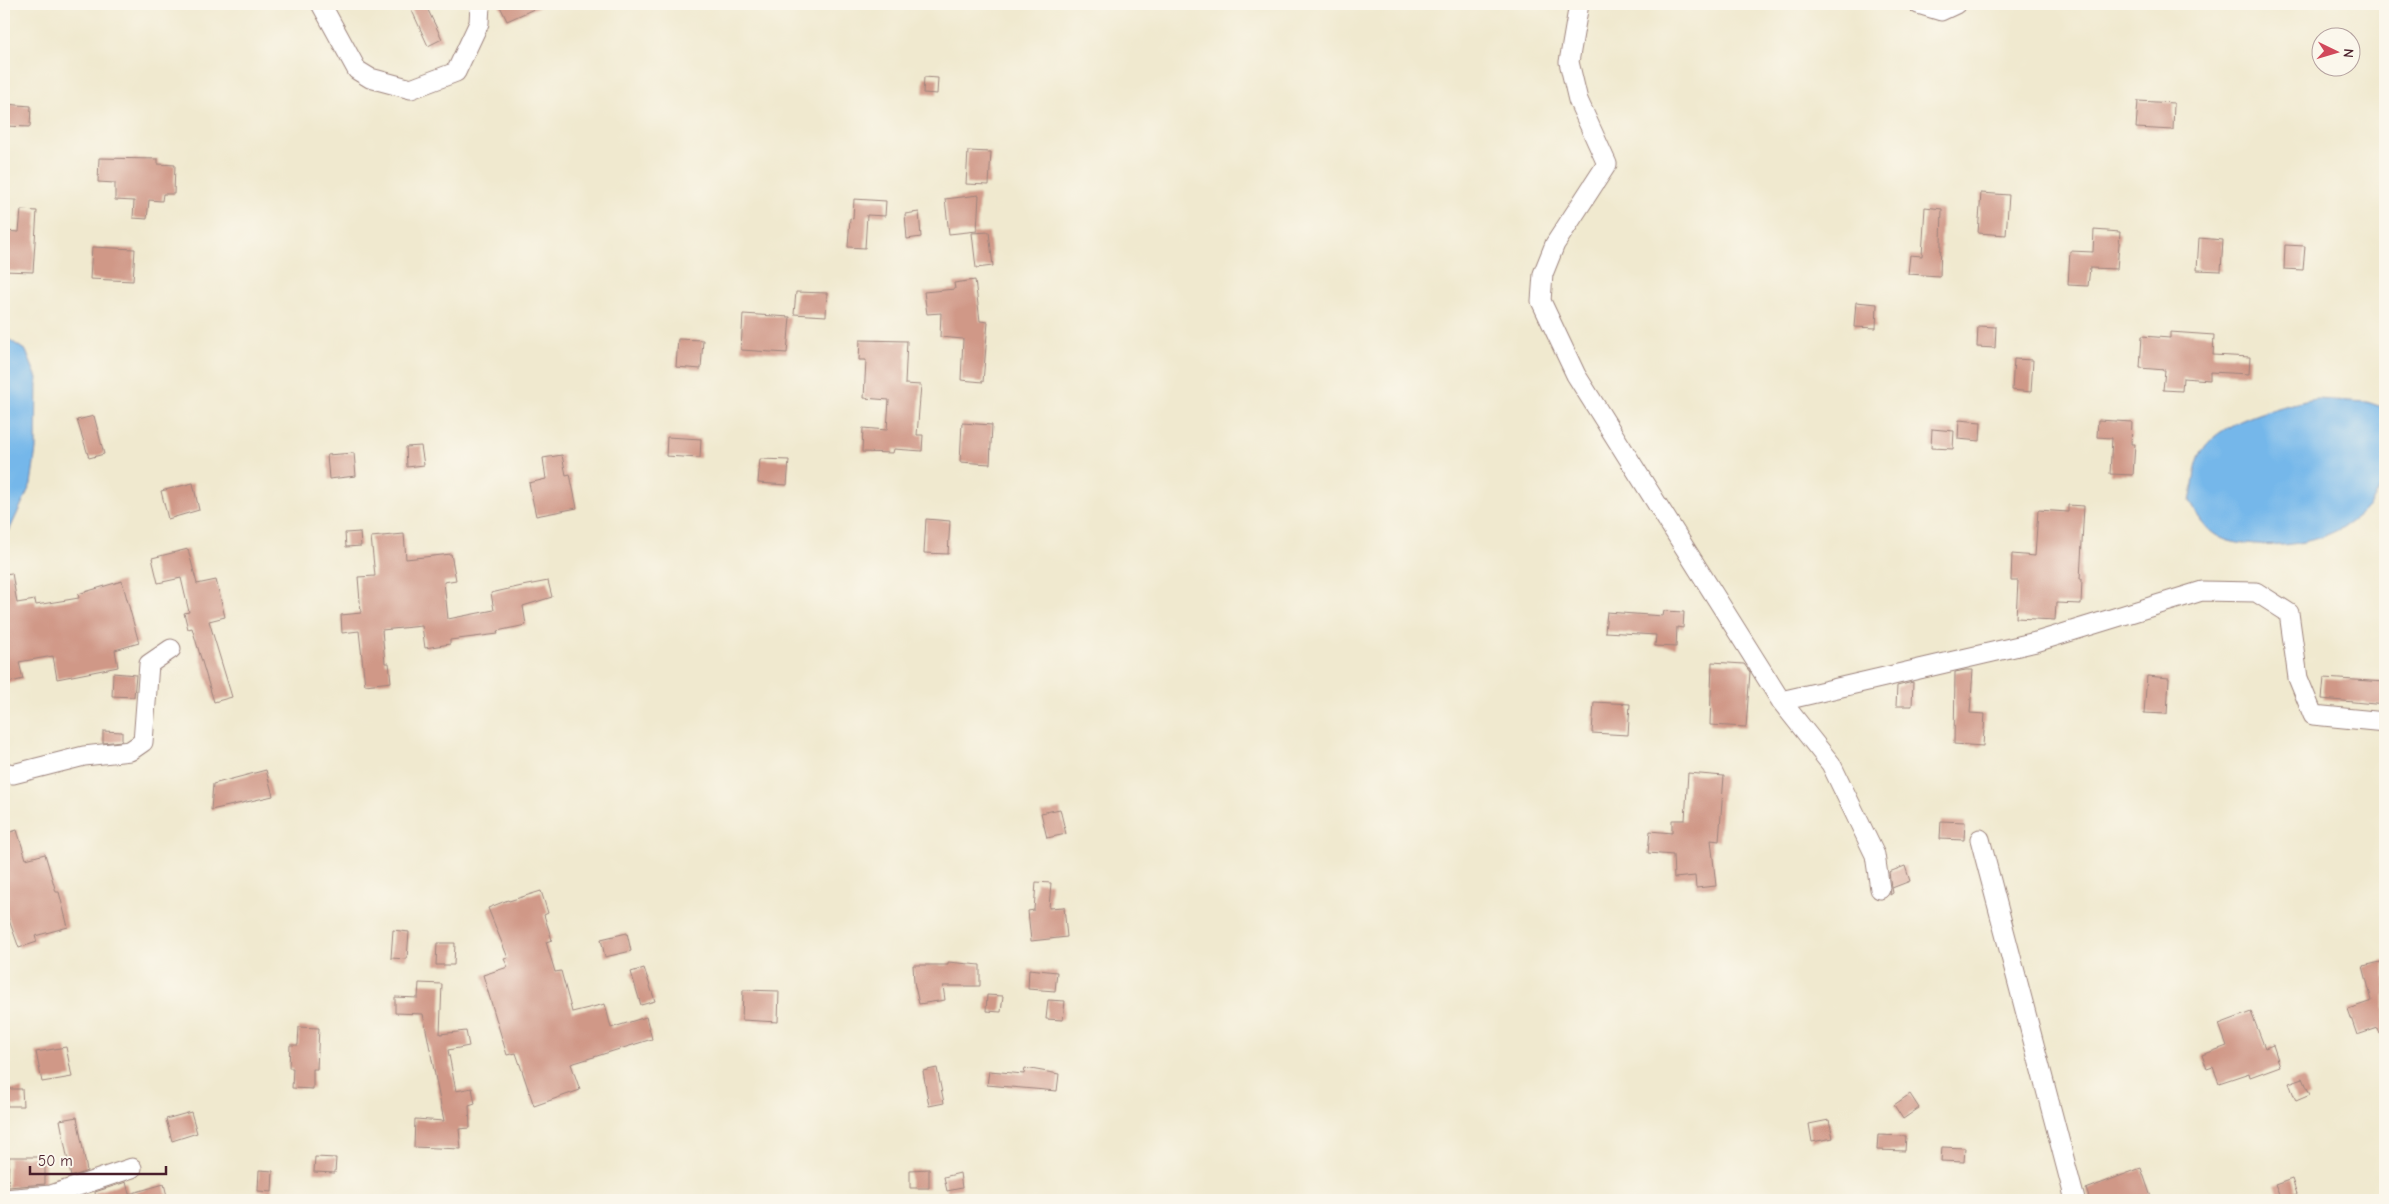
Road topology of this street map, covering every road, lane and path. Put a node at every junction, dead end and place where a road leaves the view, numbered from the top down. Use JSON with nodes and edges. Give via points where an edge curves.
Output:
{"nodes":[{"id":1,"x":321,"y":4,"type":"edge"},
{"id":2,"x":480,"y":4,"type":"edge"},
{"id":3,"x":1579,"y":4,"type":"edge"},
{"id":4,"x":1918,"y":4,"type":"edge"},
{"id":5,"x":1956,"y":4,"type":"edge"},
{"id":6,"x":171,"y":649,"type":"dead end"},
{"id":7,"x":1781,"y":701,"type":"junction"},
{"id":8,"x":2385,"y":722,"type":"edge"},
{"id":9,"x":4,"y":772,"type":"edge"},
{"id":10,"x":1980,"y":839,"type":"dead end"},
{"id":11,"x":1880,"y":889,"type":"dead end"},
{"id":12,"x":132,"y":1168,"type":"dead end"},
{"id":13,"x":41,"y":1198,"type":"edge"},
{"id":14,"x":4,"y":1199,"type":"edge"},
{"id":15,"x":2075,"y":1200,"type":"edge"}],
"edges":[{"from":1,"to":2,"type":"street","via":[[357,70],[370,78],[411,89],[456,72],[479,24]]},
{"from":3,"to":7,"type":"street","via":[[1569,62],[1578,100],[1607,164],[1555,244],[1543,274],[1541,301],[1576,375]]},
{"from":4,"to":5,"type":"street","via":[[1941,11]]},
{"from":6,"to":9,"type":"street","via":[[149,664],[143,742],[130,751],[84,756],[13,774]]},
{"from":7,"to":8,"type":"street","via":[[2036,642],[2202,591],[2256,592],[2289,613],[2298,678],[2313,715]]},
{"from":7,"to":11,"type":"street","via":[[1831,764],[1875,856]]},
{"from":10,"to":15,"type":"street"},
{"from":12,"to":13,"type":"street"},
{"from":13,"to":14,"type":"street"}]}
